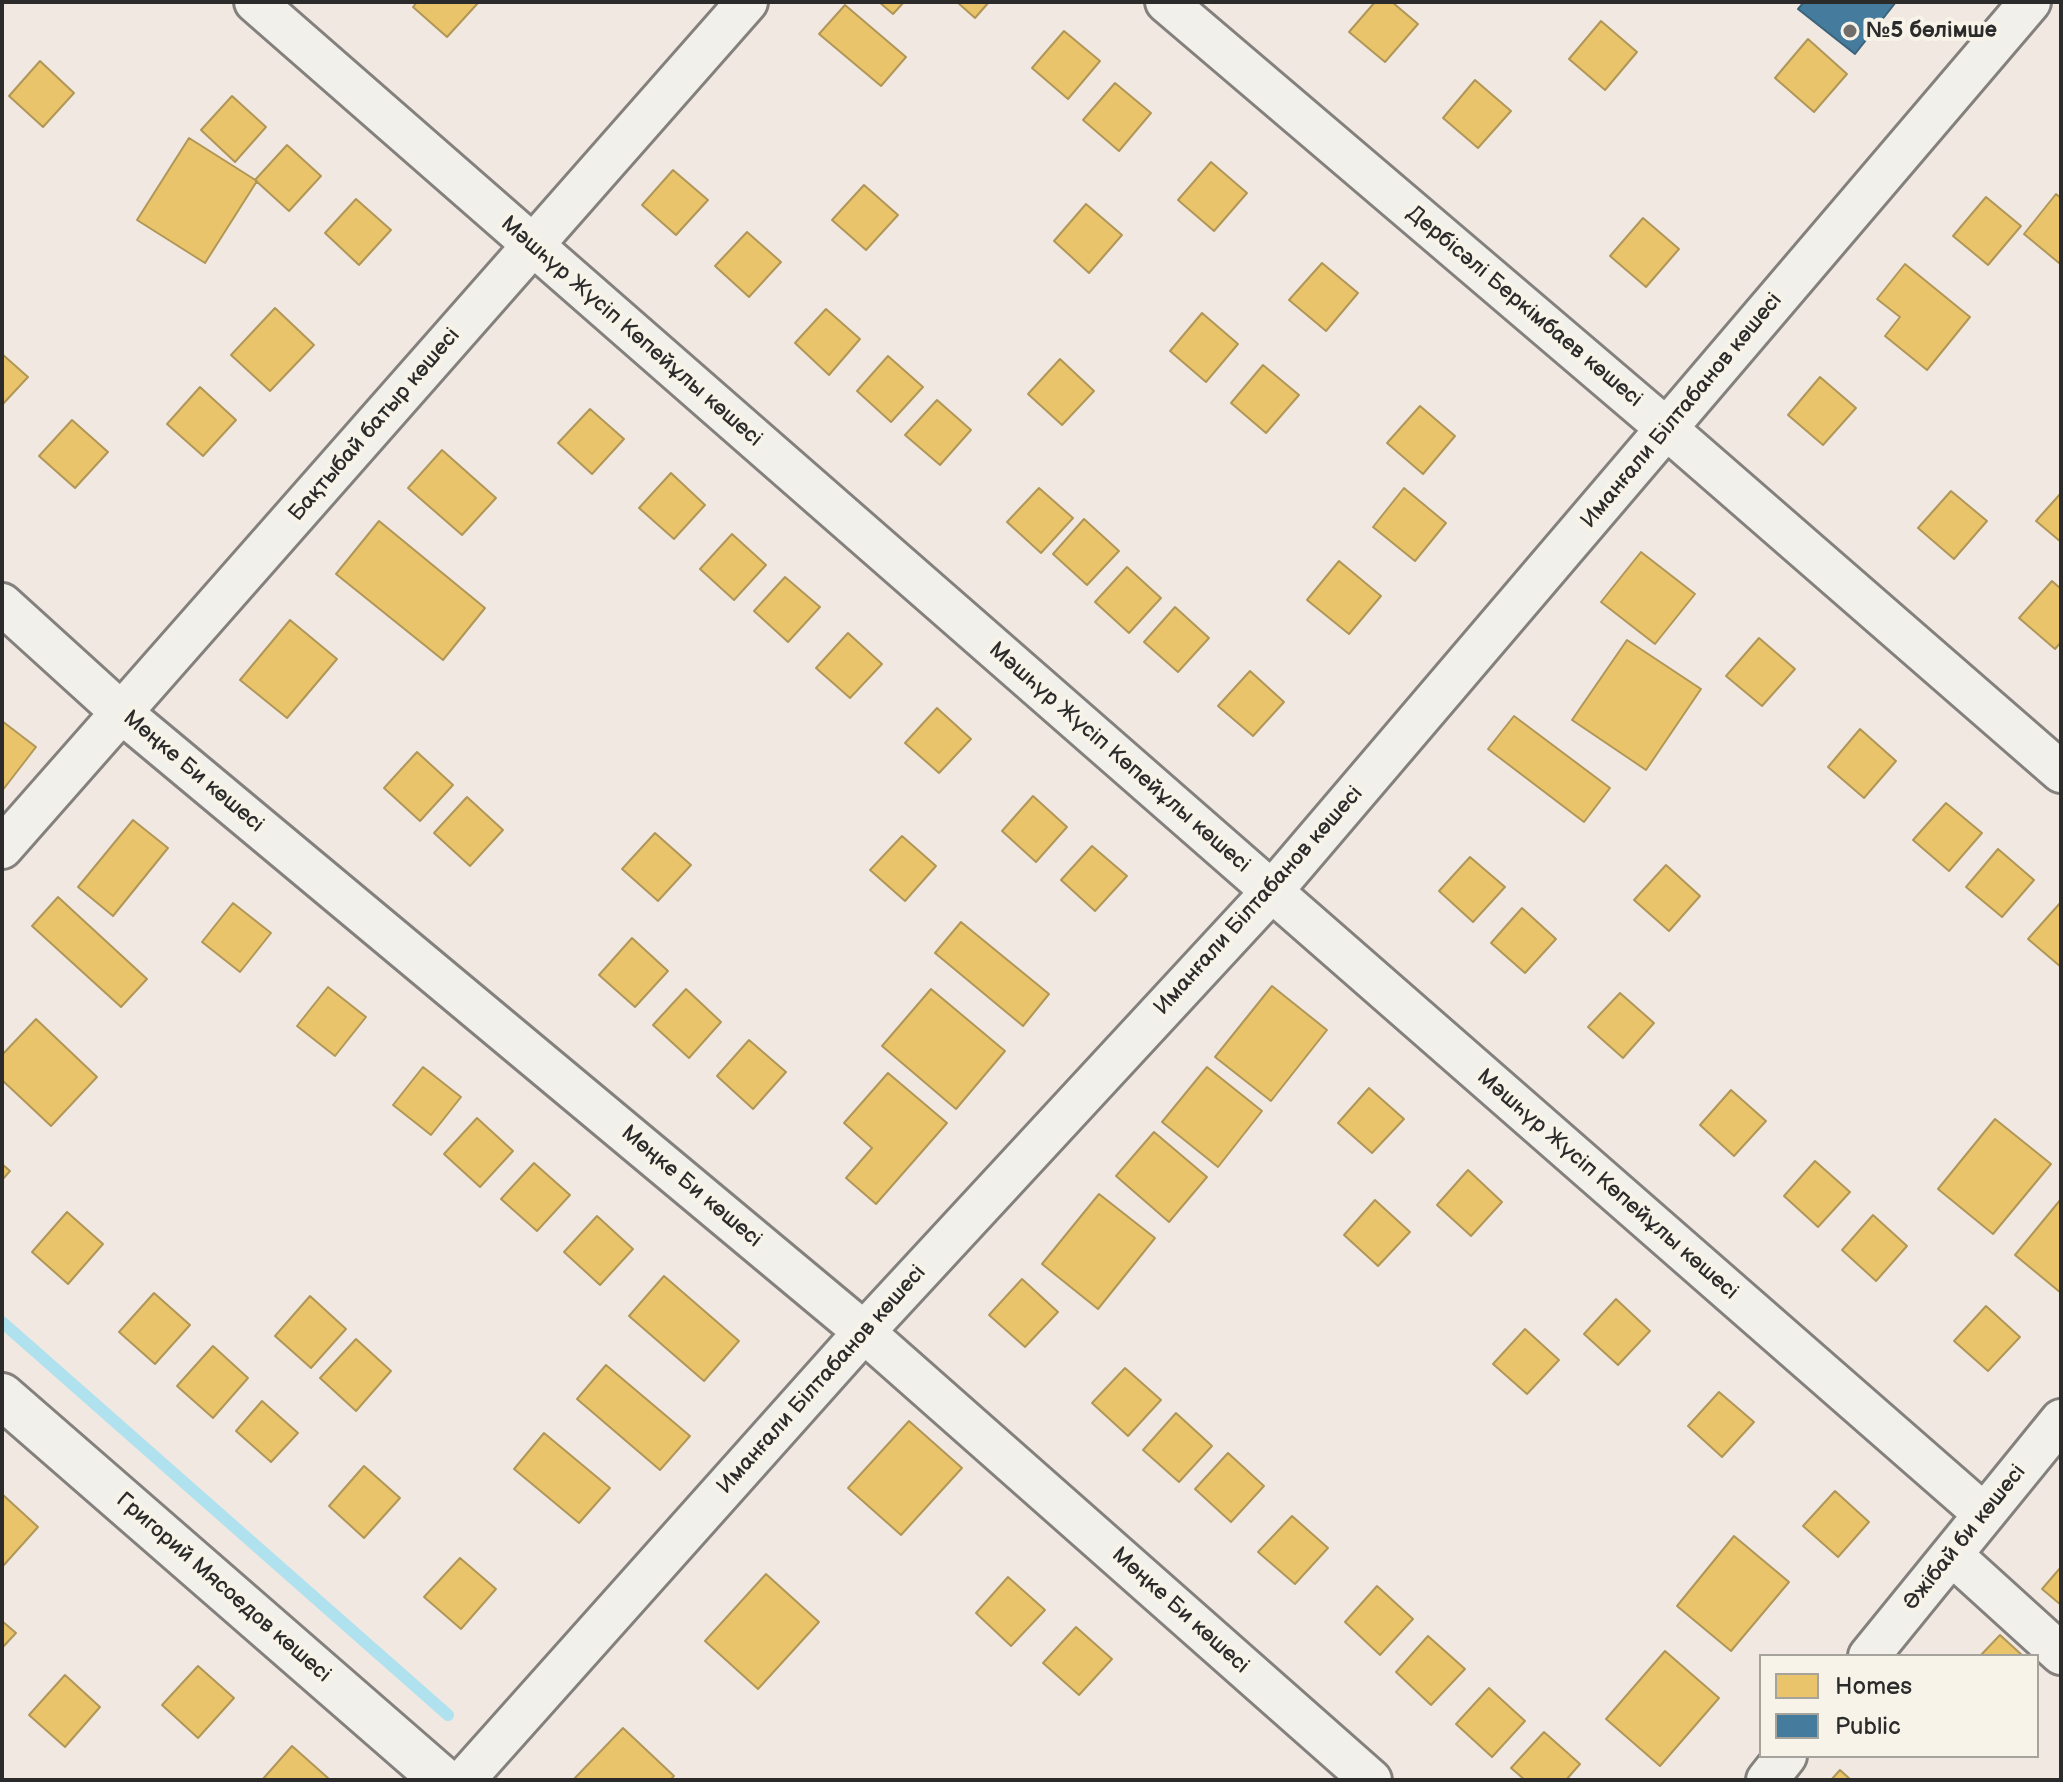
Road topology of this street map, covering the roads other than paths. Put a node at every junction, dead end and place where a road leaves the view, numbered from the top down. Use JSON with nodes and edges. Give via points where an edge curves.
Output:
{"nodes":[{"id":1,"x":255,"y":2,"type":"edge"},
{"id":2,"x":747,"y":2,"type":"edge"},
{"id":3,"x":1166,"y":2,"type":"edge"},
{"id":4,"x":2030,"y":2,"type":"edge"},
{"id":5,"x":532,"y":246,"type":"junction"},
{"id":6,"x":1667,"y":429,"type":"junction"},
{"id":7,"x":2,"y":604,"type":"edge"},
{"id":8,"x":122,"y":713,"type":"junction"},
{"id":9,"x":2061,"y":772,"type":"edge"},
{"id":10,"x":2,"y":848,"type":"edge"},
{"id":11,"x":1272,"y":891,"type":"junction"},
{"id":12,"x":864,"y":1332,"type":"junction"},
{"id":13,"x":2,"y":1396,"type":"edge"},
{"id":14,"x":2061,"y":1420,"type":"edge"},
{"id":15,"x":1984,"y":1514,"type":"junction"},
{"id":16,"x":1952,"y":1555,"type":"junction"},
{"id":17,"x":1871,"y":1654,"type":"edge"},
{"id":18,"x":2061,"y":1654,"type":"edge"},
{"id":19,"x":1784,"y":1758,"type":"edge"},
{"id":20,"x":443,"y":1780,"type":"edge"},
{"id":21,"x":464,"y":1780,"type":"edge"},
{"id":22,"x":1371,"y":1780,"type":"edge"},
{"id":23,"x":1767,"y":1780,"type":"edge"}],
"edges":[{"from":1,"to":5,"type":"street","name":"Мәшһүр Жүсіп Көпейұлы көшесі"},
{"from":2,"to":5,"type":"street","name":"Бақтыбай батыр көшесі"},
{"from":3,"to":6,"type":"street","name":"Дербісәлі Беркімбаев көшесі"},
{"from":4,"to":6,"type":"street","name":"Иманғали Білтабанов көшесі"},
{"from":5,"to":8,"type":"street","name":"Бақтыбай батыр көшесі"},
{"from":5,"to":11,"type":"street","name":"Мәшһүр Жүсіп Көпейұлы көшесі"},
{"from":6,"to":9,"type":"street","name":"Дербісәлі Беркімбаев көшесі"},
{"from":6,"to":11,"type":"street","name":"Иманғали Білтабанов көшесі"},
{"from":7,"to":8,"type":"street","name":"Мөңке Би көшесі"},
{"from":8,"to":10,"type":"street","name":"Бақтыбай батыр көшесі"},
{"from":8,"to":12,"type":"street","name":"Мөңке Би көшесі"},
{"from":11,"to":12,"type":"street","name":"Иманғали Білтабанов көшесі"},
{"from":11,"to":15,"type":"street","name":"Мәшһүр Жүсіп Көпейұлы көшесі"},
{"from":12,"to":21,"type":"street","name":"Иманғали Білтабанов көшесі"},
{"from":12,"to":22,"type":"street","name":"Мөңке Би көшесі"},
{"from":13,"to":20,"type":"main road","name":"Григорий Мясоедов көшесі"},
{"from":14,"to":15,"type":"street","name":"Әжібай би көшесі"},
{"from":15,"to":16,"type":"street","name":"Әжібай би көшесі"},
{"from":16,"to":17,"type":"street","name":"Әжібай би көшесі"},
{"from":16,"to":18,"type":"street"},
{"from":19,"to":23,"type":"street"}]}
